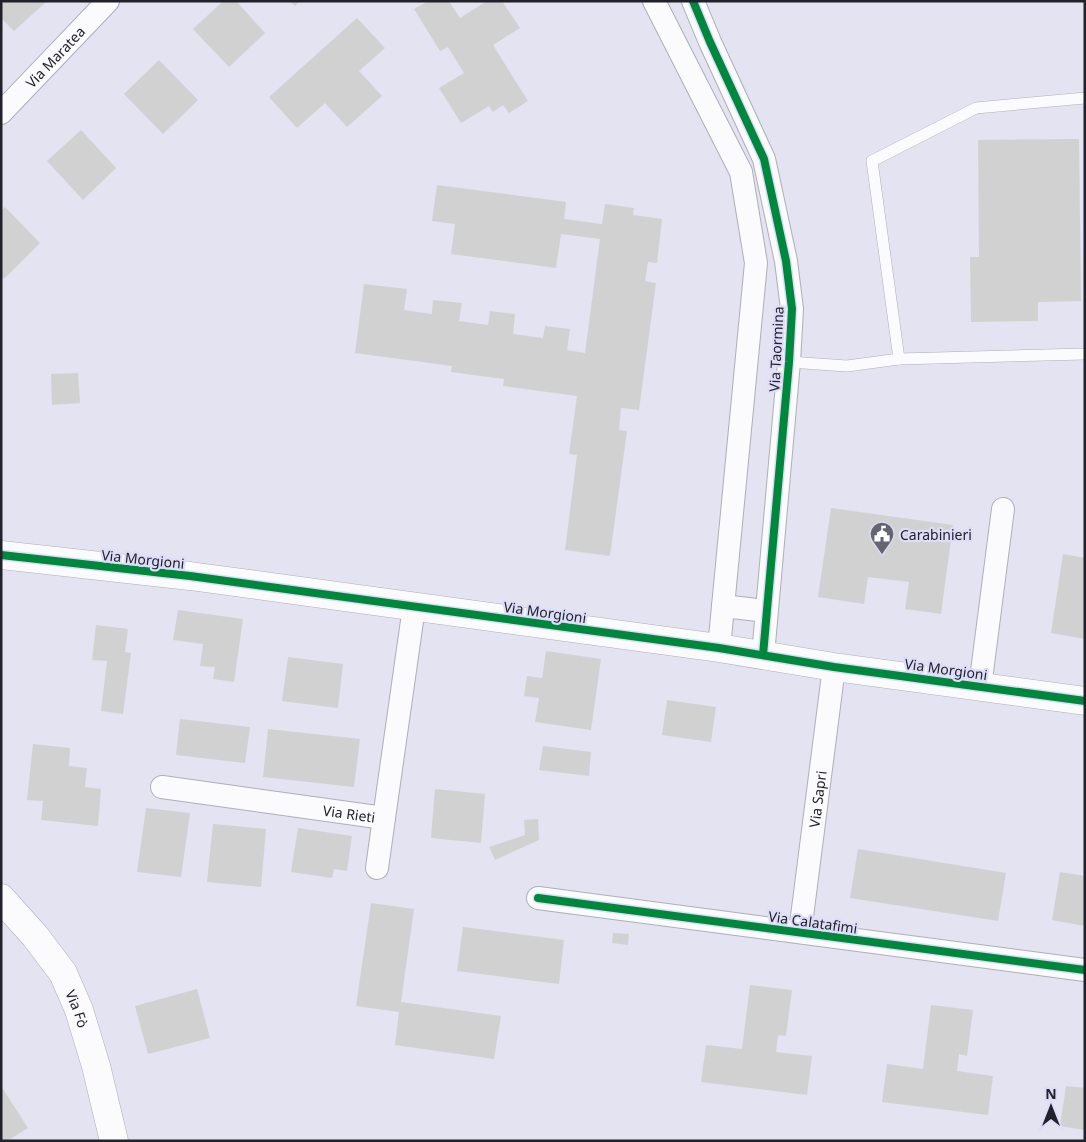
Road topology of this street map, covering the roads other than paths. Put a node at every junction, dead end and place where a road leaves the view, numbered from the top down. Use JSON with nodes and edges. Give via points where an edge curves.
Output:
{"nodes":[{"id":1,"x":108,"y":1,"type":"edge"},
{"id":2,"x":654,"y":1,"type":"edge"},
{"id":3,"x":693,"y":1,"type":"edge"},
{"id":4,"x":1085,"y":98,"type":"edge"},
{"id":5,"x":1,"y":113,"type":"edge"},
{"id":6,"x":1085,"y":354,"type":"edge"},
{"id":7,"x":899,"y":360,"type":"junction"},
{"id":8,"x":789,"y":362,"type":"junction"},
{"id":9,"x":1003,"y":509,"type":"dead end"},
{"id":10,"x":1,"y":555,"type":"edge"},
{"id":11,"x":414,"y":606,"type":"junction"},
{"id":12,"x":724,"y":606,"type":"junction"},
{"id":13,"x":766,"y":611,"type":"junction"},
{"id":14,"x":719,"y":648,"type":"junction"},
{"id":15,"x":762,"y":655,"type":"junction"},
{"id":16,"x":834,"y":667,"type":"junction"},
{"id":17,"x":980,"y":687,"type":"junction"},
{"id":18,"x":1085,"y":700,"type":"edge"},
{"id":19,"x":162,"y":786,"type":"dead end"},
{"id":20,"x":384,"y":818,"type":"junction"},
{"id":21,"x":377,"y":868,"type":"dead end"},
{"id":22,"x":1,"y":898,"type":"edge"},
{"id":23,"x":538,"y":898,"type":"dead end"},
{"id":24,"x":800,"y":932,"type":"junction"},
{"id":25,"x":1085,"y":970,"type":"edge"},
{"id":26,"x":114,"y":1141,"type":"edge"}],
"edges":[{"from":1,"to":5,"type":"street","name":"Via Maratea"},
{"from":2,"to":12,"type":"street","name":"Via Taormina","via":[[740,172],[756,263]]},
{"from":3,"to":8,"type":"street","name":"Via Taormina","via":[[764,159],[791,299]]},
{"from":4,"to":7,"type":"lane","via":[[976,108],[872,162]]},
{"from":6,"to":7,"type":"lane"},
{"from":7,"to":8,"type":"lane","via":[[847,366]]},
{"from":8,"to":13,"type":"street","name":"Via Taormina"},
{"from":9,"to":17,"type":"street"},
{"from":10,"to":11,"type":"street","name":"Via Morgioni"},
{"from":11,"to":14,"type":"street","name":"Via Morgioni"},
{"from":11,"to":20,"type":"street","name":"Via Rieti"},
{"from":12,"to":13,"type":"street"},
{"from":12,"to":14,"type":"street","name":"Via Taormina"},
{"from":13,"to":15,"type":"street","name":"Via Taormina"},
{"from":14,"to":15,"type":"street","name":"Via Morgioni"},
{"from":15,"to":16,"type":"street","name":"Via Morgioni"},
{"from":16,"to":17,"type":"street","name":"Via Morgioni"},
{"from":16,"to":24,"type":"street","name":"Via Sapri"},
{"from":17,"to":18,"type":"street","name":"Via Morgioni"},
{"from":19,"to":20,"type":"street","name":"Via Rieti"},
{"from":20,"to":21,"type":"street"},
{"from":22,"to":26,"type":"street","name":"Via Fò","via":[[63,973],[91,1048]]},
{"from":23,"to":24,"type":"street","name":"Via Calatafimi"},
{"from":24,"to":25,"type":"street","name":"Via Calatafimi"}]}
